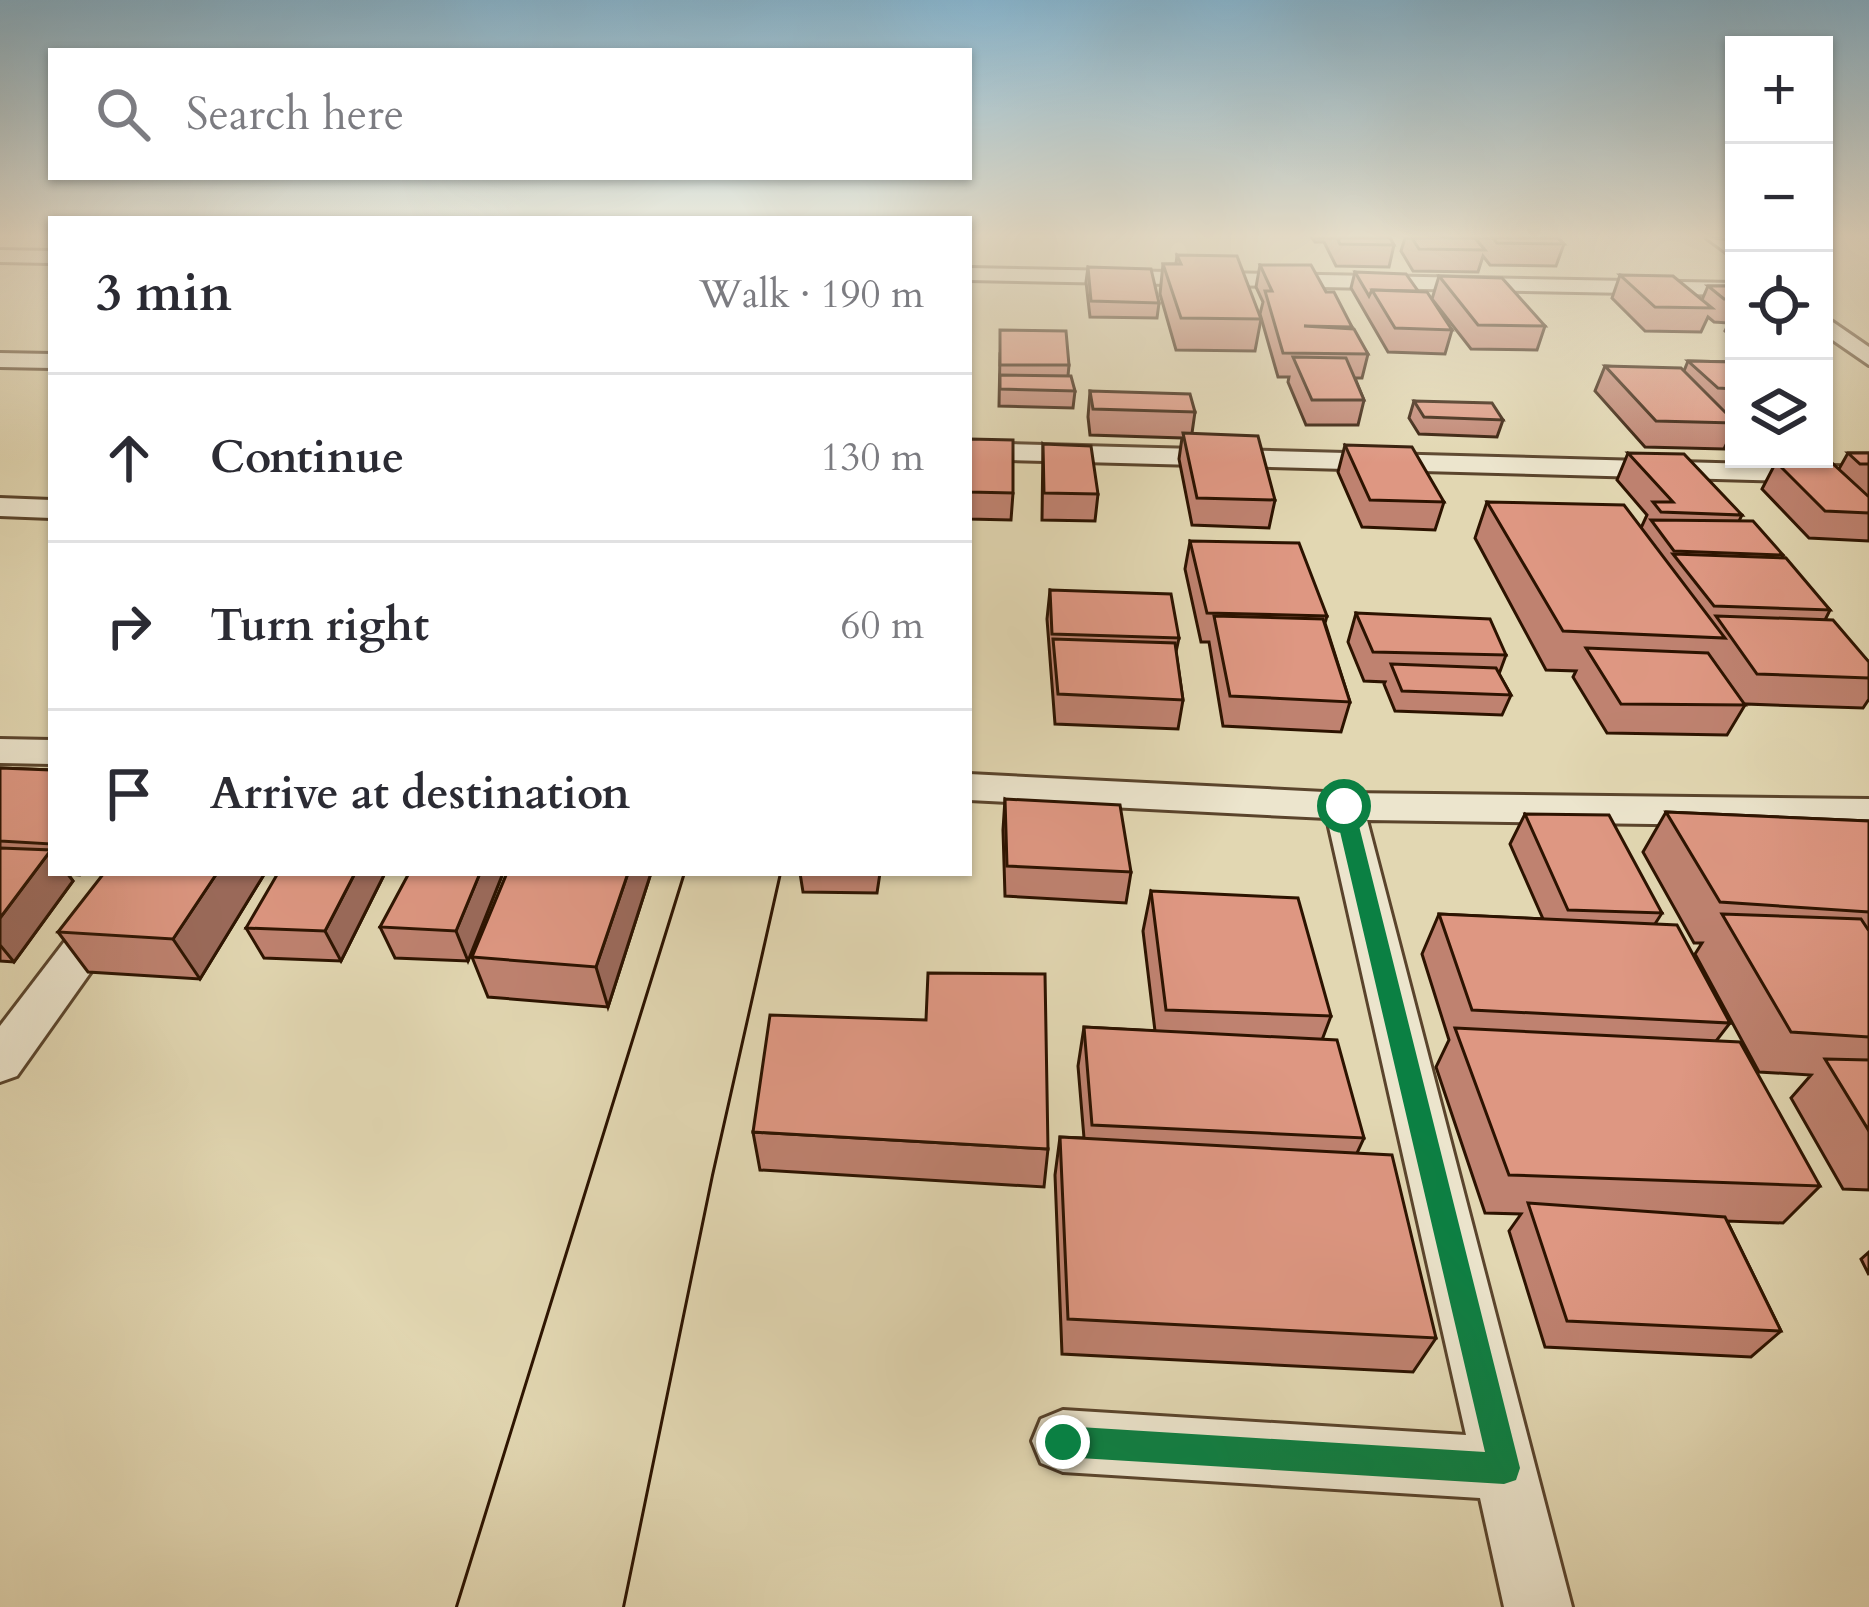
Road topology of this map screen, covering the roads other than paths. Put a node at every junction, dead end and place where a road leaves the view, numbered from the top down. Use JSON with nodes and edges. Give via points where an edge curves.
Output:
{"nodes":[{"id":1,"x":1833,"y":329,"type":"edge"},
{"id":2,"x":1869,"y":358,"type":"edge"},
{"id":3,"x":0,"y":360,"type":"edge"},
{"id":4,"x":48,"y":361,"type":"edge"},
{"id":5,"x":972,"y":451,"type":"edge"},
{"id":6,"x":1869,"y":475,"type":"edge"},
{"id":7,"x":0,"y":507,"type":"edge"},
{"id":8,"x":48,"y":508,"type":"edge"},
{"id":9,"x":0,"y":751,"type":"edge"},
{"id":10,"x":48,"y":752,"type":"edge"},
{"id":11,"x":972,"y":787,"type":"edge"},
{"id":12,"x":1344,"y":806,"type":"junction"},
{"id":13,"x":1869,"y":813,"type":"edge"},
{"id":14,"x":138,"y":876,"type":"edge"},
{"id":15,"x":710,"y":876,"type":"edge"},
{"id":16,"x":753,"y":876,"type":"edge"},
{"id":17,"x":0,"y":1062,"type":"edge"},
{"id":18,"x":652,"y":1172,"type":"junction"},
{"id":19,"x":1063,"y":1442,"type":"dead end"},
{"id":20,"x":1504,"y":1468,"type":"junction"},
{"id":21,"x":499,"y":1607,"type":"edge"},
{"id":22,"x":581,"y":1607,"type":"edge"},
{"id":23,"x":1538,"y":1607,"type":"edge"}],
"edges":[{"from":1,"to":2,"type":"street"},
{"from":3,"to":4,"type":"street"},
{"from":5,"to":6,"type":"street"},
{"from":7,"to":8,"type":"street"},
{"from":9,"to":10,"type":"street"},
{"from":11,"to":12,"type":"street"},
{"from":12,"to":13,"type":"street"},
{"from":12,"to":20,"type":"street"},
{"from":14,"to":17,"type":"street"},
{"from":15,"to":18,"type":"main road"},
{"from":16,"to":18,"type":"main road"},
{"from":18,"to":21,"type":"main road"},
{"from":18,"to":22,"type":"main road"},
{"from":19,"to":20,"type":"street"},
{"from":20,"to":23,"type":"street"}]}
